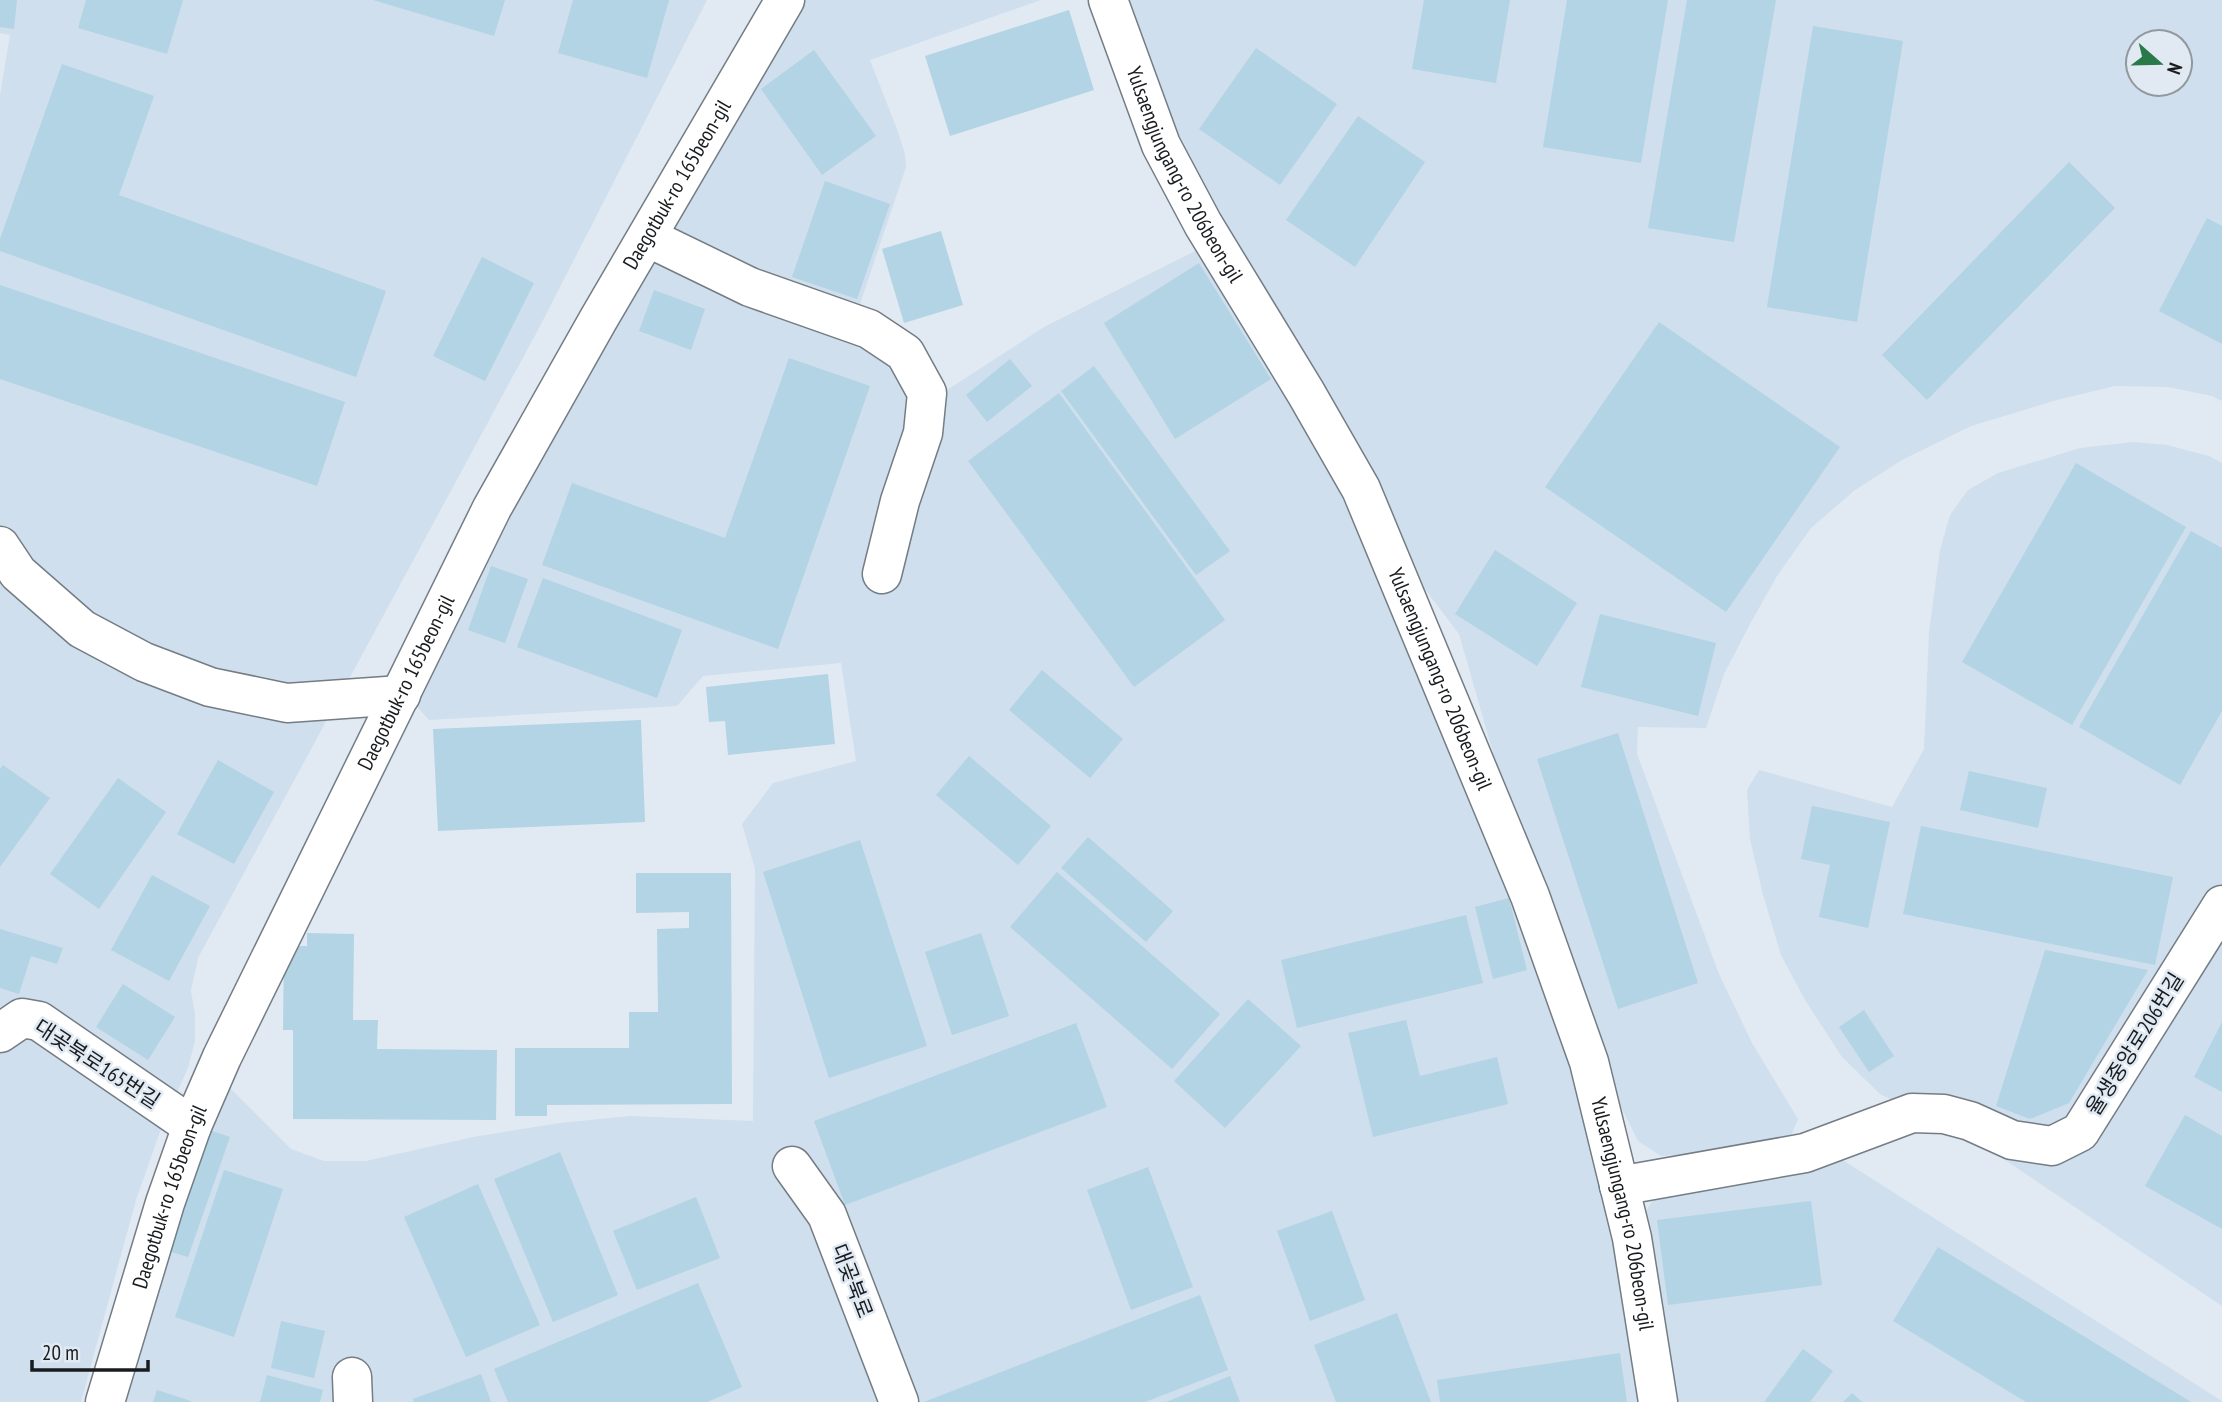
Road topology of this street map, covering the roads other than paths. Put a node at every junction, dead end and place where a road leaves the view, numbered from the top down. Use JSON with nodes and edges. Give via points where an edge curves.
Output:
{"nodes":[{"id":1,"x":785,"y":0,"type":"edge"},
{"id":2,"x":1108,"y":0,"type":"edge"},
{"id":3,"x":646,"y":237,"type":"junction"},
{"id":4,"x":0,"y":546,"type":"edge"},
{"id":5,"x":882,"y":574,"type":"dead end"},
{"id":6,"x":401,"y":695,"type":"junction"},
{"id":7,"x":2222,"y":905,"type":"edge"},
{"id":8,"x":0,"y":1033,"type":"edge"},
{"id":9,"x":192,"y":1126,"type":"junction"},
{"id":10,"x":792,"y":1166,"type":"dead end"},
{"id":11,"x":1619,"y":1186,"type":"junction"},
{"id":12,"x":105,"y":1402,"type":"edge"},
{"id":13,"x":899,"y":1402,"type":"edge"},
{"id":14,"x":1658,"y":1402,"type":"edge"}],
"edges":[{"from":1,"to":3,"type":"street","name":"Daegotbuk-ro 165beon-gil"},
{"from":2,"to":11,"type":"street","name":"Yulsaengjungang-ro 206beon-gil","via":[[1161,145],[1361,489],[1530,896],[1589,1062]]},
{"from":3,"to":5,"type":"street","via":[[750,287],[869,329],[905,353],[927,393],[923,433]]},
{"from":3,"to":6,"type":"street","name":"Daegotbuk-ro 165beon-gil","via":[[492,508]]},
{"from":4,"to":6,"type":"street","via":[[18,573],[82,629],[144,662],[210,687],[287,703]]},
{"from":6,"to":9,"type":"street","name":"Daegotbuk-ro 165beon-gil"},
{"from":7,"to":11,"type":"street","name":"율생중앙로206번길","via":[[2080,1132],[2052,1146],[2012,1140],[1944,1114],[1912,1113],[1805,1153]]},
{"from":8,"to":9,"type":"street","name":"대곶북로165번길","via":[[22,1018],[39,1021]]},
{"from":9,"to":12,"type":"street","name":"Daegotbuk-ro 165beon-gil"},
{"from":10,"to":13,"type":"street","name":"대곶북로","via":[[827,1215]]},
{"from":11,"to":14,"type":"street","name":"Yulsaengjungang-ro 206beon-gil","via":[[1632,1238]]}]}
